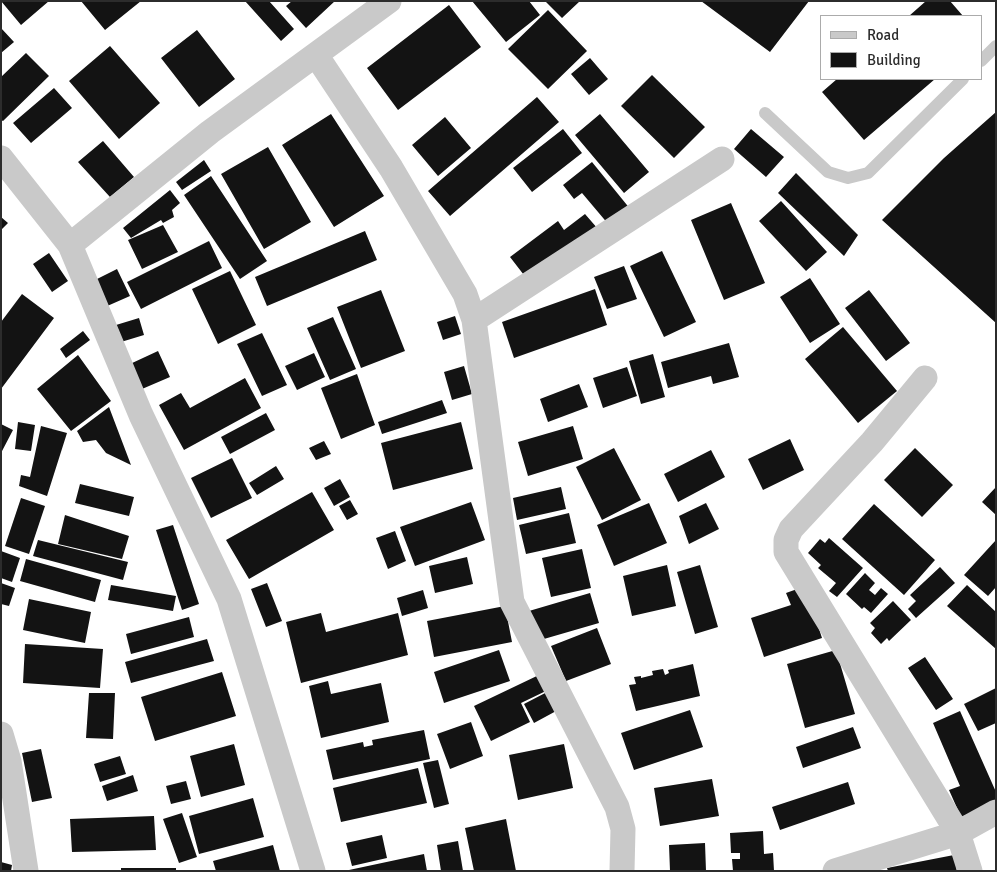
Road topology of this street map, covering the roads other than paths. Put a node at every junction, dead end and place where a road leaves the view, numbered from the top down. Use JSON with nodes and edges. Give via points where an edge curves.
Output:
{"nodes":[{"id":1,"x":389,"y":1,"type":"edge"},
{"id":2,"x":996,"y":46,"type":"edge"},
{"id":3,"x":316,"y":55,"type":"junction"},
{"id":4,"x":982,"y":60,"type":"edge"},
{"id":5,"x":962,"y":80,"type":"edge"},
{"id":6,"x":765,"y":113,"type":"dead end"},
{"id":7,"x":1,"y":158,"type":"edge"},
{"id":8,"x":722,"y":159,"type":"dead end"},
{"id":9,"x":70,"y":245,"type":"junction"},
{"id":10,"x":474,"y":320,"type":"junction"},
{"id":11,"x":926,"y":378,"type":"dead end"},
{"id":12,"x":1,"y":734,"type":"edge"},
{"id":13,"x":996,"y":812,"type":"edge"},
{"id":14,"x":958,"y":833,"type":"junction"},
{"id":15,"x":26,"y":871,"type":"edge"},
{"id":16,"x":313,"y":871,"type":"edge"},
{"id":17,"x":622,"y":871,"type":"edge"},
{"id":18,"x":835,"y":871,"type":"edge"},
{"id":19,"x":970,"y":871,"type":"edge"}],
"edges":[{"from":1,"to":3,"type":"street"},
{"from":2,"to":4,"type":"lane"},
{"from":3,"to":9,"type":"street","via":[[210,132]]},
{"from":3,"to":10,"type":"street","via":[[391,168],[465,294]]},
{"from":5,"to":6,"type":"lane","via":[[868,173],[848,178],[828,172]]},
{"from":7,"to":9,"type":"street"},
{"from":8,"to":10,"type":"street"},
{"from":9,"to":16,"type":"street","via":[[141,415],[229,599]]},
{"from":10,"to":17,"type":"street","via":[[512,602],[617,807],[623,829]]},
{"from":11,"to":14,"type":"street","via":[[791,529],[786,540],[786,552]]},
{"from":12,"to":15,"type":"street","via":[[9,761]]},
{"from":13,"to":14,"type":"street"},
{"from":14,"to":18,"type":"street"},
{"from":14,"to":19,"type":"street"}]}
